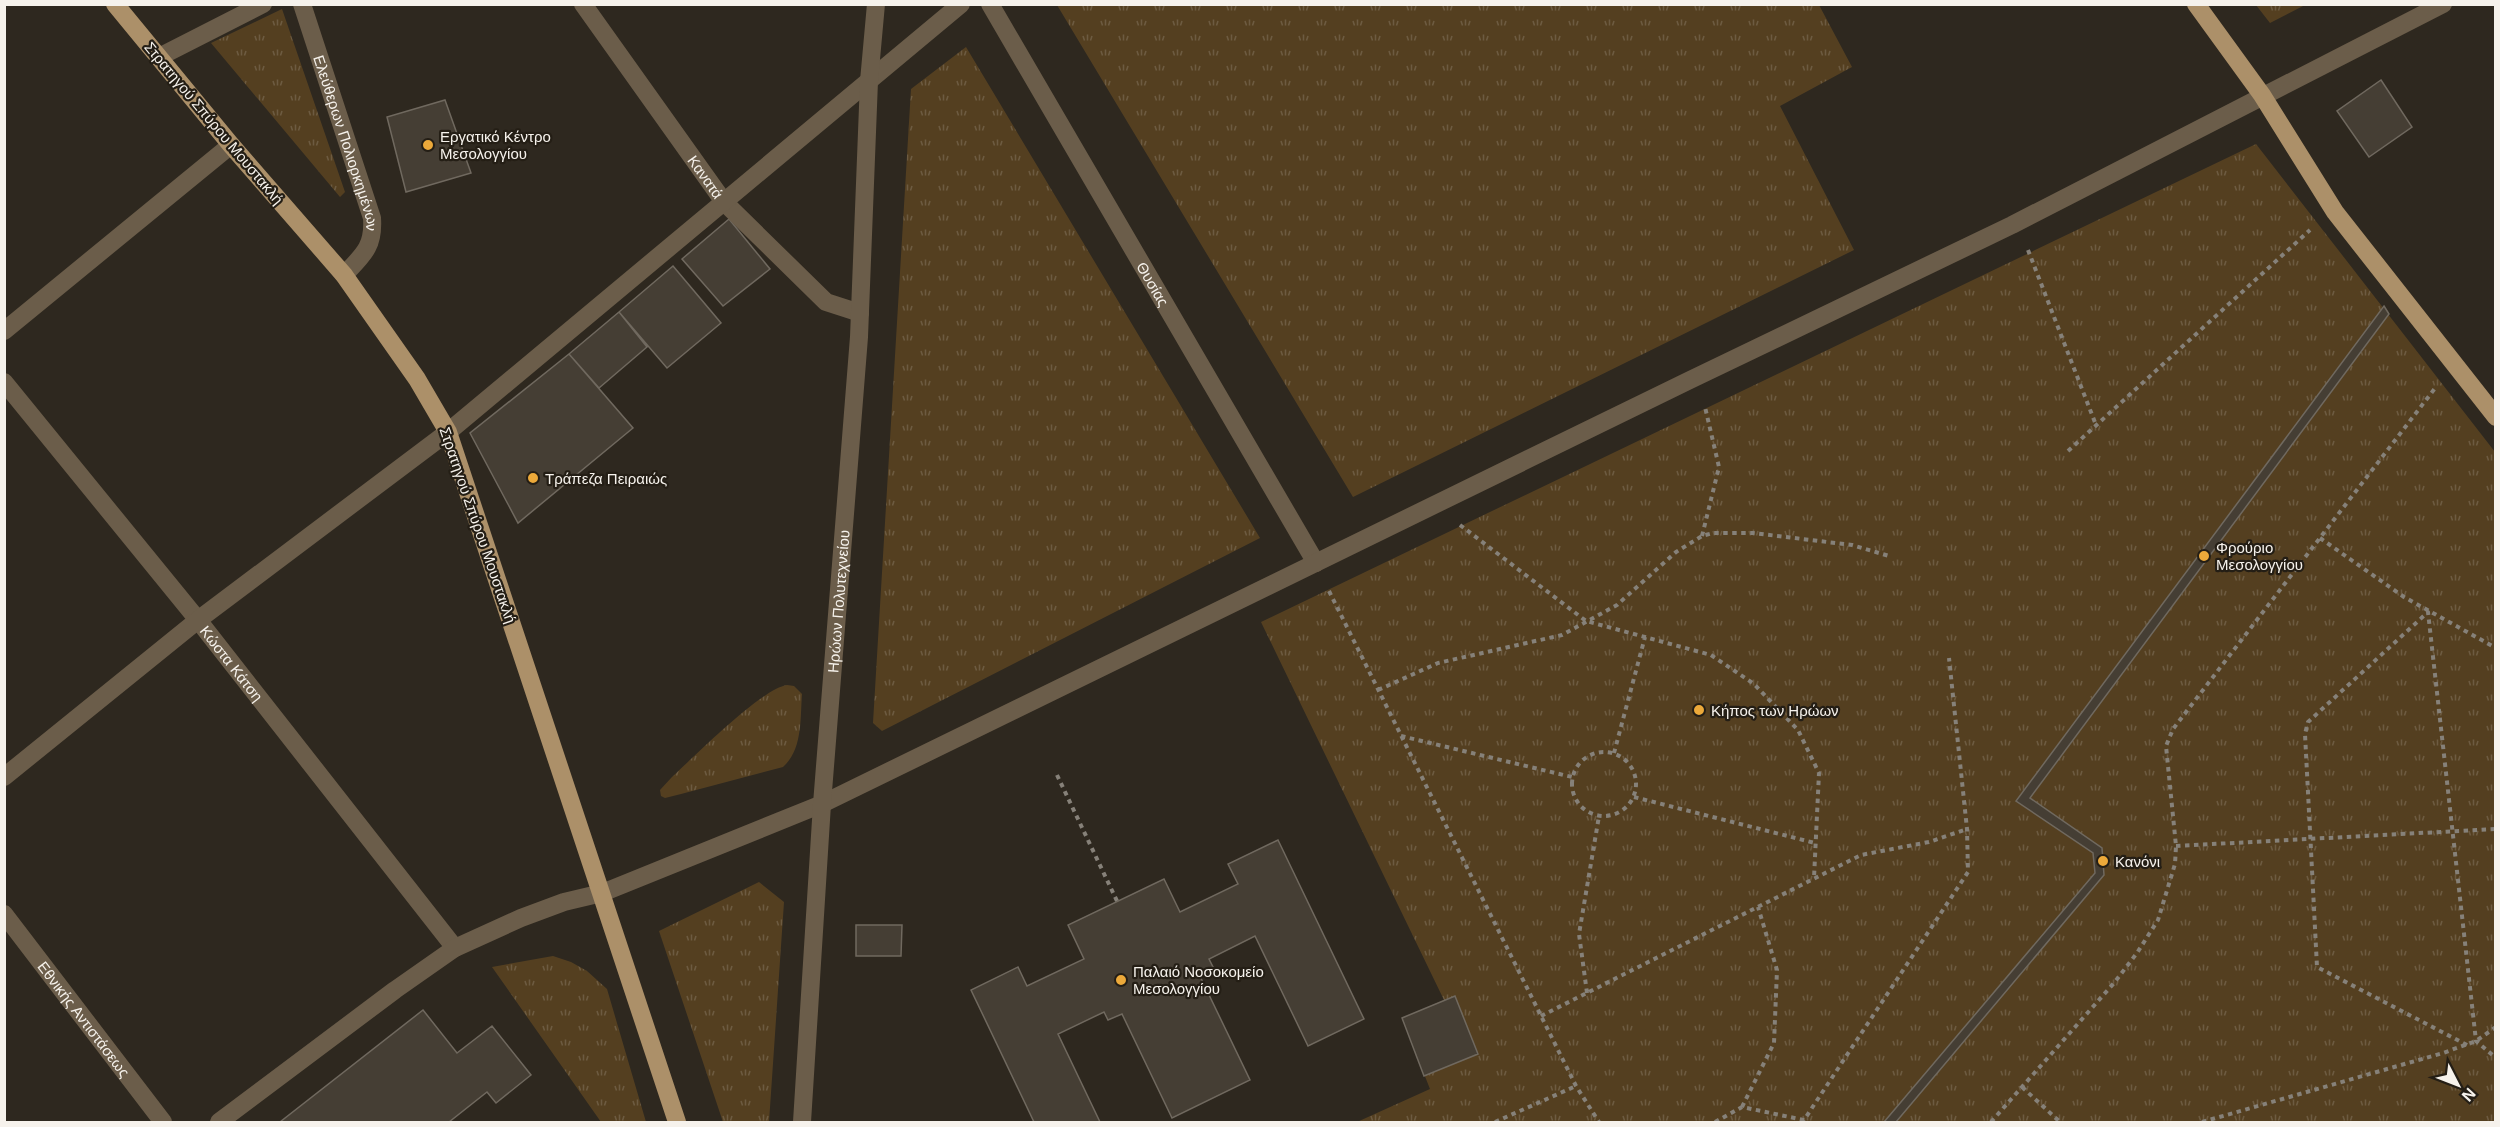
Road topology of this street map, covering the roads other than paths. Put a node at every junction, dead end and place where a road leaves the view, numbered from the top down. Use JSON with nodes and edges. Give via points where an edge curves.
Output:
{"nodes":[{"id":1,"x":115,"y":4,"type":"edge"},
{"id":2,"x":263,"y":4,"type":"edge"},
{"id":3,"x":302,"y":4,"type":"edge"},
{"id":4,"x":583,"y":4,"type":"edge"},
{"id":5,"x":876,"y":4,"type":"edge"},
{"id":6,"x":961,"y":4,"type":"edge"},
{"id":7,"x":990,"y":4,"type":"edge"},
{"id":8,"x":2196,"y":4,"type":"edge"},
{"id":9,"x":2442,"y":4,"type":"edge"},
{"id":10,"x":159,"y":57,"type":"junction"},
{"id":11,"x":869,"y":81,"type":"junction"},
{"id":12,"x":2262,"y":95,"type":"junction"},
{"id":13,"x":231,"y":145,"type":"junction"},
{"id":14,"x":724,"y":202,"type":"junction"},
{"id":15,"x":344,"y":275,"type":"junction"},
{"id":16,"x":860,"y":313,"type":"junction"},
{"id":17,"x":4,"y":331,"type":"edge"},
{"id":18,"x":4,"y":382,"type":"edge"},
{"id":19,"x":2496,"y":417,"type":"edge"},
{"id":20,"x":448,"y":432,"type":"junction"},
{"id":21,"x":1316,"y":563,"type":"junction"},
{"id":22,"x":198,"y":620,"type":"junction"},
{"id":23,"x":4,"y":777,"type":"edge"},
{"id":24,"x":822,"y":804,"type":"junction"},
{"id":25,"x":602,"y":893,"type":"junction"},
{"id":26,"x":4,"y":914,"type":"edge"},
{"id":27,"x":455,"y":948,"type":"junction"},
{"id":28,"x":163,"y":1122,"type":"edge"},
{"id":29,"x":219,"y":1122,"type":"edge"},
{"id":30,"x":677,"y":1122,"type":"edge"},
{"id":31,"x":802,"y":1122,"type":"edge"}],
"edges":[{"from":1,"to":10,"type":"main road","name":"Στρατηγού Σπύρου Μουστακλή"},
{"from":2,"to":10,"type":"street"},
{"from":3,"to":15,"type":"street","name":"Ελεύθερων Πολιορκημένων","via":[[372,218],[369,246]]},
{"from":4,"to":14,"type":"street","name":"Κανατά"},
{"from":5,"to":11,"type":"street","name":"Ηρώων Πολυτεχνείου"},
{"from":6,"to":11,"type":"street"},
{"from":7,"to":21,"type":"street","name":"Θυσίας"},
{"from":8,"to":12,"type":"main road"},
{"from":9,"to":12,"type":"street"},
{"from":10,"to":13,"type":"main road","name":"Στρατηγού Σπύρου Μουστακλή"},
{"from":11,"to":14,"type":"street"},
{"from":11,"to":16,"type":"street","name":"Ηρώων Πολυτεχνείου"},
{"from":12,"to":19,"type":"main road","via":[[2335,212]]},
{"from":12,"to":21,"type":"street","via":[[2013,225]]},
{"from":13,"to":15,"type":"main road","name":"Στρατηγού Σπύρου Μουστακλή"},
{"from":13,"to":17,"type":"street"},
{"from":14,"to":16,"type":"street","name":"Κανατά","via":[[826,302]]},
{"from":14,"to":20,"type":"street"},
{"from":15,"to":20,"type":"main road","name":"Στρατηγού Σπύρου Μουστακλή","via":[[417,379]]},
{"from":16,"to":24,"type":"street","name":"Ηρώων Πολυτεχνείου"},
{"from":18,"to":22,"type":"street","name":"Κώστα Κάτση"},
{"from":20,"to":22,"type":"street"},
{"from":20,"to":25,"type":"main road","name":"Στρατηγού Σπύρου Μουστακλή"},
{"from":21,"to":24,"type":"street"},
{"from":22,"to":23,"type":"street"},
{"from":22,"to":27,"type":"street","name":"Κώστα Κάτση"},
{"from":24,"to":25,"type":"street"},
{"from":24,"to":31,"type":"street","name":"Ηρώων Πολυτεχνείου"},
{"from":25,"to":27,"type":"street","via":[[521,918]]},
{"from":25,"to":30,"type":"main road","name":"Στρατηγού Σπύρου Μουστακλή"},
{"from":26,"to":28,"type":"street","name":"Εθνικής Αντιστάσεως"},
{"from":27,"to":29,"type":"street"}]}
